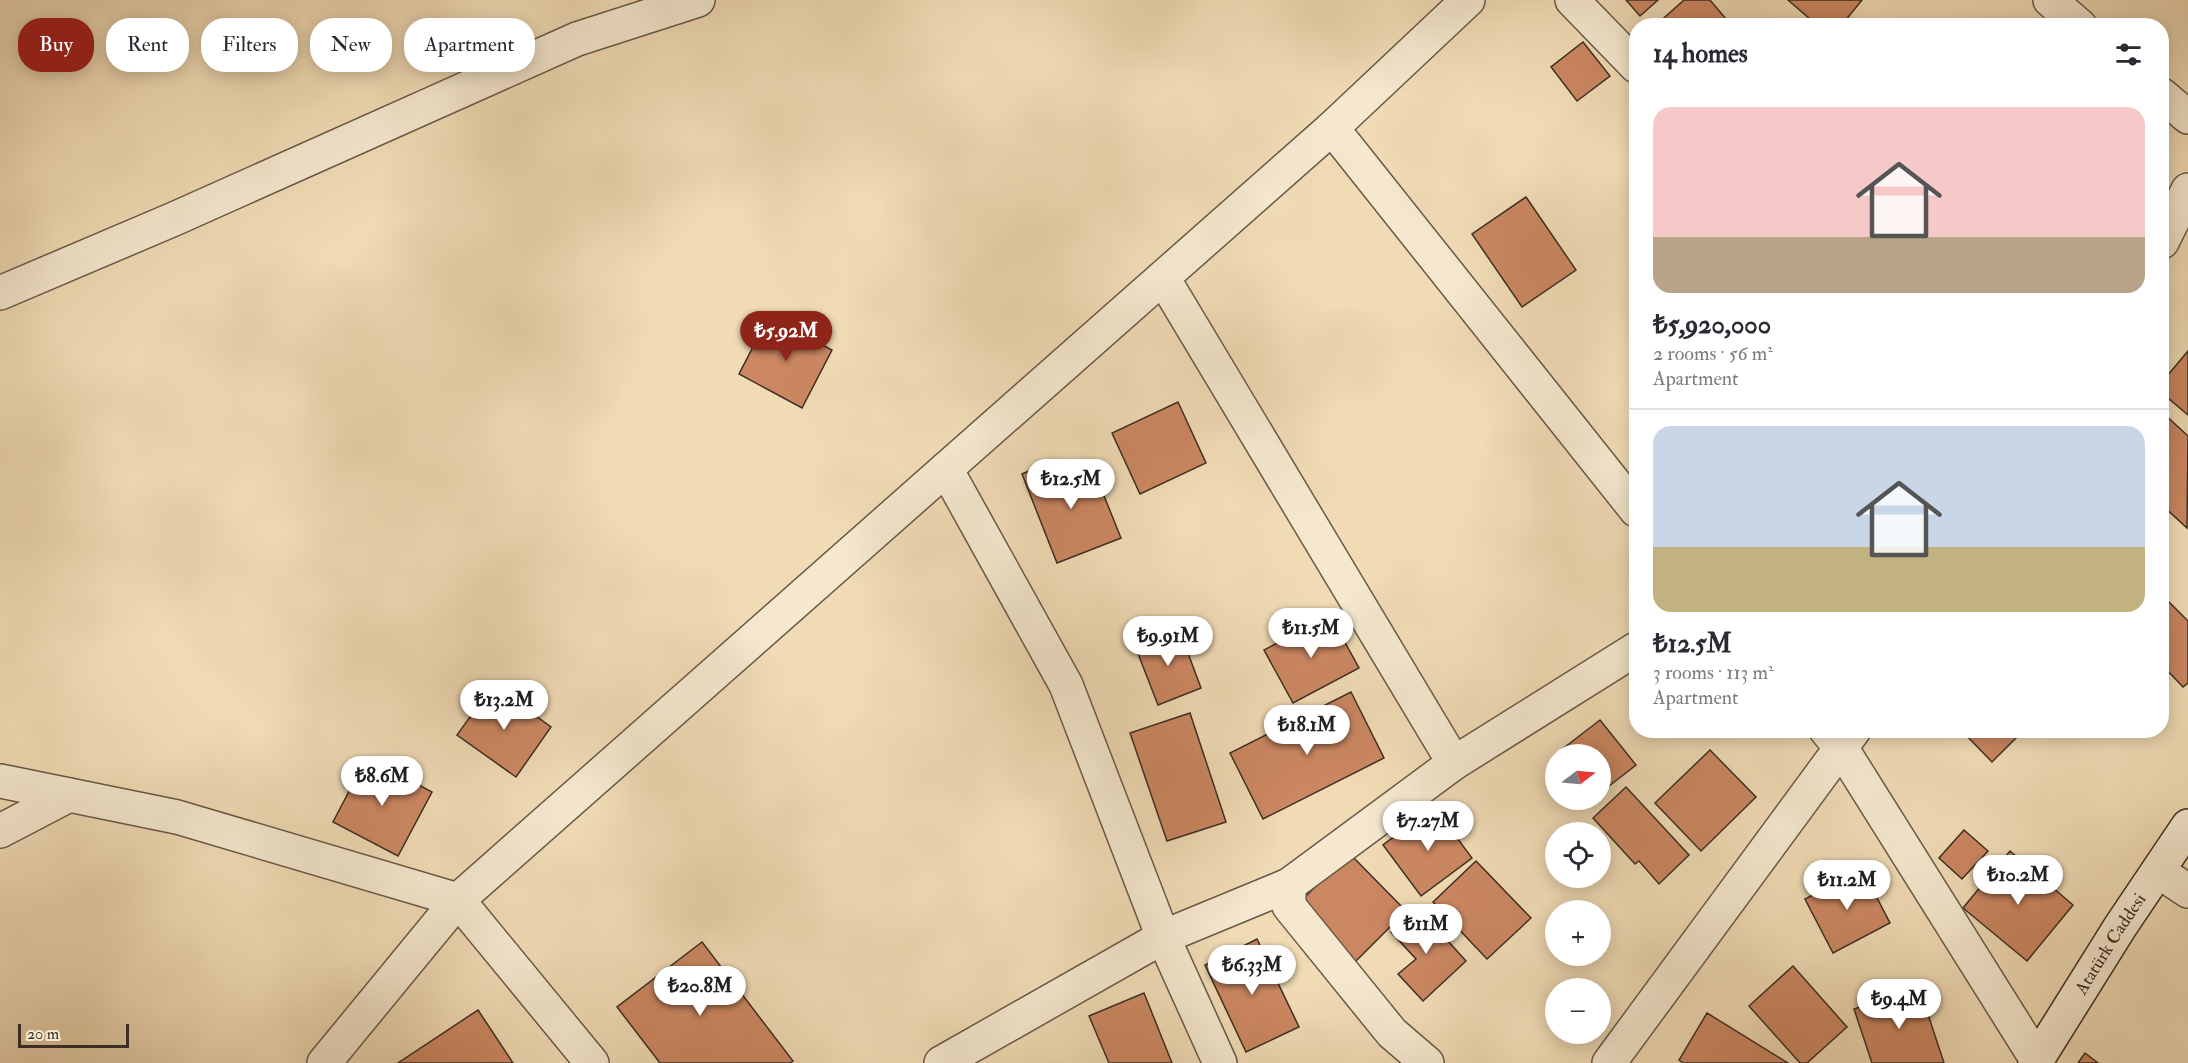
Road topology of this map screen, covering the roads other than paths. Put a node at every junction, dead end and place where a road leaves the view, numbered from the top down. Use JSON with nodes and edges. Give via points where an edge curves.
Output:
{"nodes":[{"id":1,"x":698,"y":0,"type":"edge"},
{"id":2,"x":1468,"y":0,"type":"edge"},
{"id":3,"x":1572,"y":0,"type":"edge"},
{"id":4,"x":2049,"y":0,"type":"edge"},
{"id":5,"x":2070,"y":18,"type":"edge"},
{"id":6,"x":1629,"y":59,"type":"edge"},
{"id":7,"x":2169,"y":101,"type":"edge"},
{"id":8,"x":2188,"y":117,"type":"edge"},
{"id":9,"x":1332,"y":128,"type":"junction"},
{"id":10,"x":2188,"y":190,"type":"edge"},
{"id":11,"x":2169,"y":228,"type":"edge"},
{"id":12,"x":1163,"y":278,"type":"junction"},
{"id":13,"x":0,"y":293,"type":"edge"},
{"id":14,"x":946,"y":470,"type":"junction"},
{"id":15,"x":1629,"y":501,"type":"edge"},
{"id":16,"x":1629,"y":653,"type":"edge"},
{"id":17,"x":1840,"y":738,"type":"edge"},
{"id":18,"x":1842,"y":738,"type":"edge"},
{"id":19,"x":1454,"y":763,"type":"junction"},
{"id":20,"x":0,"y":781,"type":"edge"},
{"id":21,"x":69,"y":795,"type":"junction"},
{"id":22,"x":2188,"y":826,"type":"edge"},
{"id":23,"x":0,"y":831,"type":"edge"},
{"id":24,"x":2158,"y":871,"type":"junction"},
{"id":25,"x":1289,"y":885,"type":"junction"},
{"id":26,"x":2188,"y":891,"type":"edge"},
{"id":27,"x":458,"y":900,"type":"junction"},
{"id":28,"x":1162,"y":937,"type":"junction"},
{"id":29,"x":2036,"y":1062,"type":"edge"},
{"id":30,"x":324,"y":1063,"type":"edge"},
{"id":31,"x":592,"y":1063,"type":"edge"},
{"id":32,"x":942,"y":1063,"type":"edge"},
{"id":33,"x":1220,"y":1063,"type":"edge"},
{"id":34,"x":1427,"y":1063,"type":"edge"},
{"id":35,"x":1609,"y":1063,"type":"edge"}],
"edges":[{"from":1,"to":13,"type":"street","via":[[577,39]]},
{"from":2,"to":9,"type":"street"},
{"from":3,"to":6,"type":"street"},
{"from":4,"to":5,"type":"street"},
{"from":7,"to":8,"type":"street"},
{"from":9,"to":12,"type":"street"},
{"from":9,"to":15,"type":"street"},
{"from":10,"to":11,"type":"street"},
{"from":12,"to":14,"type":"street"},
{"from":12,"to":19,"type":"street"},
{"from":14,"to":27,"type":"street"},
{"from":14,"to":28,"type":"street","via":[[1066,685]]},
{"from":16,"to":19,"type":"street"},
{"from":17,"to":35,"type":"street"},
{"from":18,"to":29,"type":"street"},
{"from":19,"to":25,"type":"street"},
{"from":20,"to":21,"type":"street"},
{"from":21,"to":23,"type":"street"},
{"from":21,"to":27,"type":"street","via":[[177,818]]},
{"from":22,"to":24,"type":"street","name":"Atatürk Caddesi"},
{"from":24,"to":26,"type":"street"},
{"from":24,"to":29,"type":"street","name":"Atatürk Caddesi"},
{"from":25,"to":28,"type":"street"},
{"from":25,"to":34,"type":"street","via":[[1289,906],[1392,1032]]},
{"from":27,"to":30,"type":"street"},
{"from":27,"to":31,"type":"street"},
{"from":28,"to":32,"type":"street"},
{"from":28,"to":33,"type":"street"}]}
